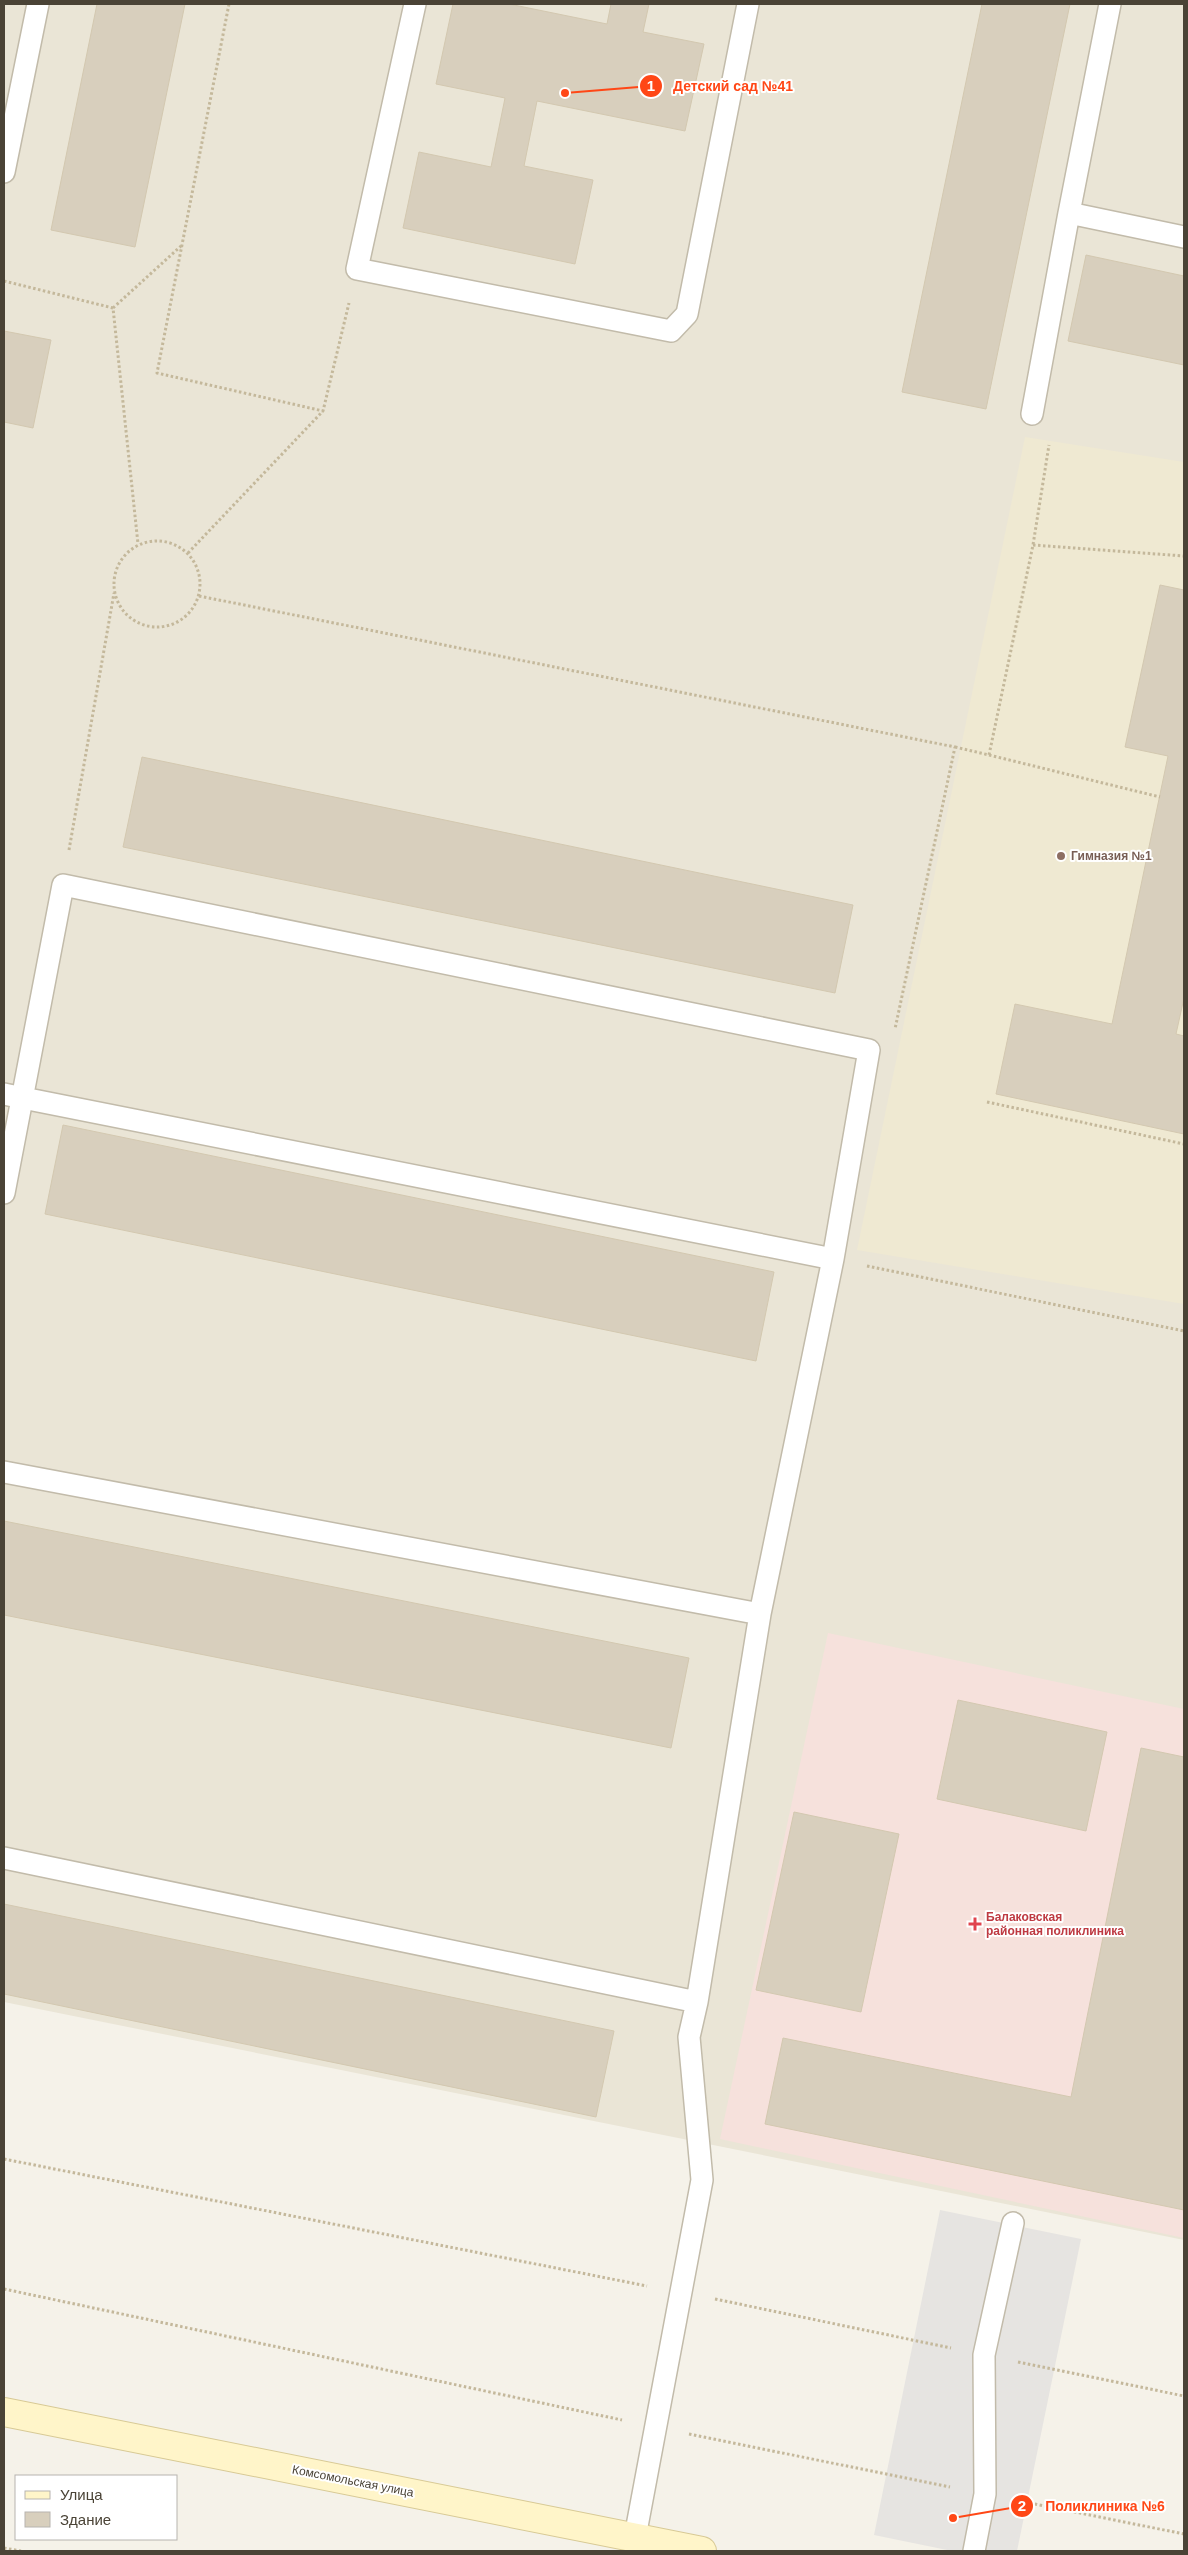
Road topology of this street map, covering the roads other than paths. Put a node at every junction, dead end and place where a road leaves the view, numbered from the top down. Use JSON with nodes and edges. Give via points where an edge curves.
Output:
{"nodes":[{"id":1,"x":38,"y":4,"type":"edge"},
{"id":2,"x":414,"y":4,"type":"edge"},
{"id":3,"x":748,"y":4,"type":"edge"},
{"id":4,"x":1110,"y":4,"type":"edge"},
{"id":5,"x":4,"y":172,"type":"edge"},
{"id":6,"x":1069,"y":213,"type":"junction"},
{"id":7,"x":1184,"y":237,"type":"edge"},
{"id":8,"x":1032,"y":414,"type":"road end"},
{"id":9,"x":13,"y":1096,"type":"edge"},
{"id":10,"x":4,"y":1193,"type":"edge"},
{"id":11,"x":833,"y":1259,"type":"junction"},
{"id":12,"x":4,"y":1472,"type":"edge"},
{"id":13,"x":760,"y":1614,"type":"junction"},
{"id":14,"x":4,"y":1858,"type":"edge"},
{"id":15,"x":697,"y":2002,"type":"junction"},
{"id":16,"x":1013,"y":2223,"type":"dead end"},
{"id":17,"x":4,"y":2412,"type":"edge"},
{"id":18,"x":634,"y":2537,"type":"junction"},
{"id":19,"x":702,"y":2551,"type":"edge"},
{"id":20,"x":974,"y":2551,"type":"edge"}],
"edges":[{"from":1,"to":5,"type":"lane"},
{"from":2,"to":3,"type":"lane","via":[[357,269],[671,332],[688,314]]},
{"from":4,"to":6,"type":"lane"},
{"from":6,"to":7,"type":"lane"},
{"from":6,"to":8,"type":"lane"},
{"from":9,"to":10,"type":"lane"},
{"from":9,"to":11,"type":"lane"},
{"from":9,"to":11,"type":"lane","via":[[63,885],[869,1050]]},
{"from":11,"to":13,"type":"lane"},
{"from":12,"to":13,"type":"lane"},
{"from":13,"to":15,"type":"lane"},
{"from":14,"to":15,"type":"lane"},
{"from":15,"to":18,"type":"lane","via":[[689,2037],[702,2180]]},
{"from":16,"to":20,"type":"lane","via":[[984,2355],[985,2494]]},
{"from":17,"to":18,"type":"main road","name":"Комсомольская улица"},
{"from":18,"to":19,"type":"main road","name":"Комсомольская улица"}]}
